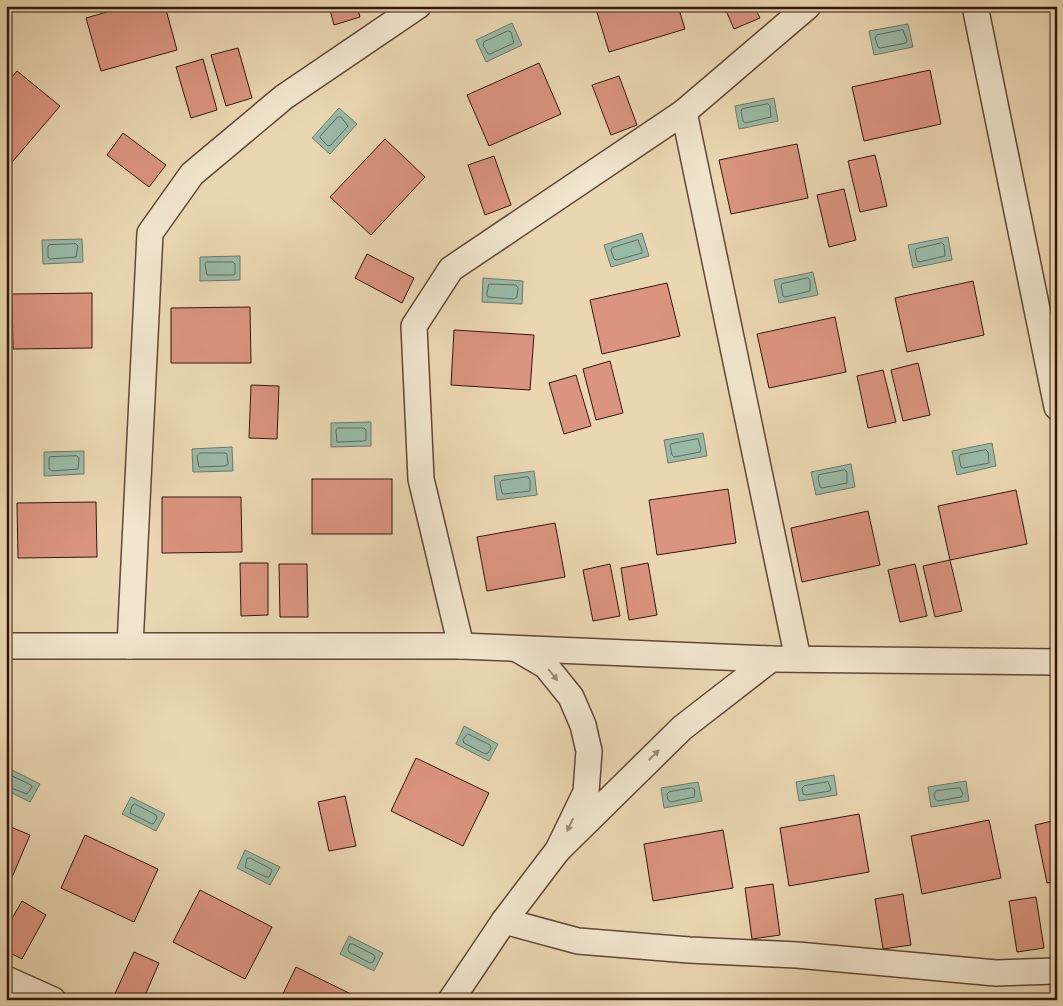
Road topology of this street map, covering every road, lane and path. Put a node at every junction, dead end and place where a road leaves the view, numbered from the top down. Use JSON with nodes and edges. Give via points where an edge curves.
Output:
{"nodes":[{"id":1,"x":418,"y":6,"type":"edge"},
{"id":2,"x":808,"y":6,"type":"edge"},
{"id":3,"x":975,"y":6,"type":"edge"},
{"id":4,"x":684,"y":112,"type":"junction"},
{"id":5,"x":1057,"y":407,"type":"edge"},
{"id":6,"x":6,"y":646,"type":"edge"},
{"id":7,"x":130,"y":646,"type":"junction"},
{"id":8,"x":461,"y":646,"type":"junction"},
{"id":9,"x":514,"y":647,"type":"junction"},
{"id":10,"x":771,"y":659,"type":"junction"},
{"id":11,"x":798,"y":659,"type":"junction"},
{"id":12,"x":1057,"y":662,"type":"edge"},
{"id":13,"x":558,"y":850,"type":"junction"},
{"id":14,"x":504,"y":921,"type":"junction"},
{"id":15,"x":1057,"y":971,"type":"edge"},
{"id":16,"x":6,"y":979,"type":"edge"},
{"id":17,"x":53,"y":1000,"type":"edge"},
{"id":18,"x":451,"y":1000,"type":"edge"}],
"edges":[{"from":1,"to":7,"type":"street","via":[[284,97],[192,174],[150,233]]},
{"from":2,"to":4,"type":"street"},
{"from":3,"to":5,"type":"street"},
{"from":4,"to":8,"type":"street","via":[[452,269],[414,326],[421,479]]},
{"from":4,"to":11,"type":"street"},
{"from":6,"to":7,"type":"street"},
{"from":7,"to":8,"type":"street"},
{"from":8,"to":9,"type":"street"},
{"from":9,"to":10,"type":"street"},
{"from":9,"to":13,"type":"street","one_way":true,"via":[[546,666],[571,697],[583,725],[589,751],[586,792]]},
{"from":10,"to":11,"type":"street"},
{"from":13,"to":10,"type":"street","one_way":true,"via":[[682,728]]},
{"from":11,"to":12,"type":"street"},
{"from":13,"to":14,"type":"street"},
{"from":14,"to":15,"type":"street","via":[[578,941],[797,955],[996,973]]},
{"from":14,"to":18,"type":"street"},
{"from":16,"to":17,"type":"street"}]}
